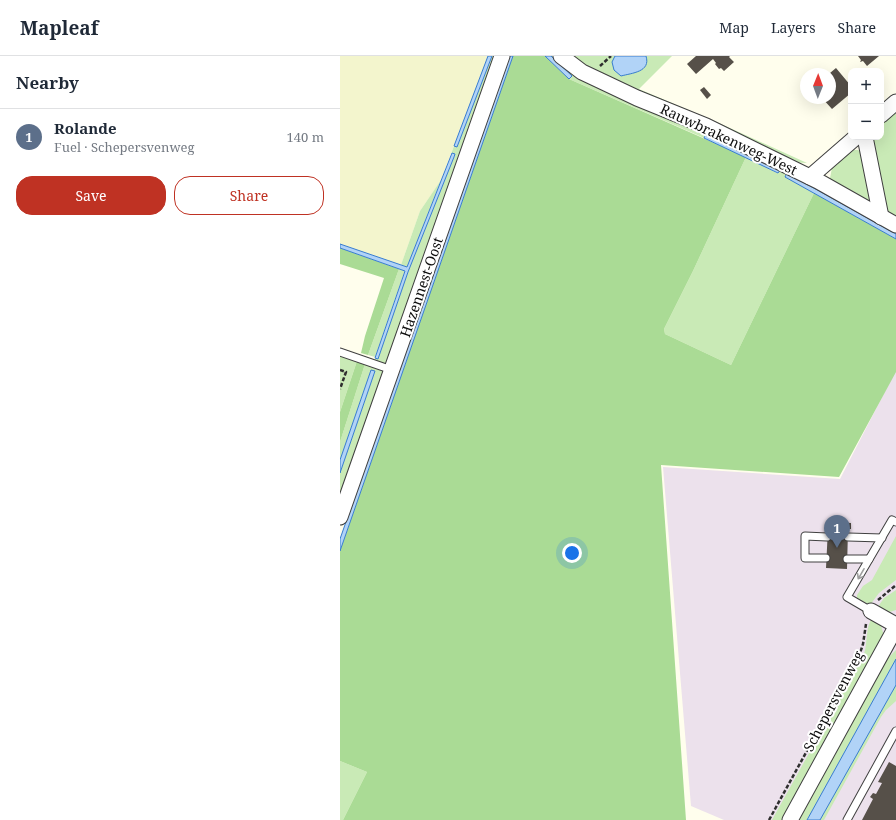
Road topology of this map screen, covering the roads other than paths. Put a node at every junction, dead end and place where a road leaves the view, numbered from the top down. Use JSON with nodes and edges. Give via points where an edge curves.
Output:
{"nodes":[{"id":1,"x":502,"y":56,"type":"edge"},
{"id":2,"x":561,"y":56,"type":"edge"},
{"id":3,"x":896,"y":102,"type":"edge"},
{"id":4,"x":884,"y":112,"type":"edge"},
{"id":5,"x":853,"y":140,"type":"edge"},
{"id":6,"x":866,"y":140,"type":"edge"},
{"id":7,"x":810,"y":177,"type":"junction"},
{"id":8,"x":881,"y":217,"type":"junction"},
{"id":9,"x":896,"y":225,"type":"edge"},
{"id":10,"x":340,"y":352,"type":"edge"},
{"id":11,"x":392,"y":370,"type":"junction"},
{"id":12,"x":340,"y":518,"type":"edge"},
{"id":13,"x":896,"y":522,"type":"edge"},
{"id":14,"x":828,"y":537,"type":"dead end"},
{"id":15,"x":848,"y":537,"type":"dead end"},
{"id":16,"x":882,"y":538,"type":"junction"},
{"id":17,"x":826,"y":558,"type":"dead end"},
{"id":18,"x":847,"y":559,"type":"dead end"},
{"id":19,"x":869,"y":559,"type":"junction"},
{"id":20,"x":871,"y":611,"type":"joint"},
{"id":21,"x":896,"y":626,"type":"edge"},
{"id":22,"x":896,"y":730,"type":"edge"},
{"id":23,"x":790,"y":820,"type":"edge"},
{"id":24,"x":847,"y":820,"type":"edge"}],
"edges":[{"from":1,"to":11,"type":"street","name":"Hazennest-Oost"},
{"from":2,"to":7,"type":"street","name":"Rauwbrakenweg-West","via":[[582,72],[706,126]]},
{"from":3,"to":4,"type":"street"},
{"from":5,"to":7,"type":"street"},
{"from":6,"to":8,"type":"street"},
{"from":7,"to":8,"type":"street","name":"Rauwbrakenweg-West"},
{"from":8,"to":9,"type":"street","name":"Rauwbrakenweg-West"},
{"from":10,"to":11,"type":"lane"},
{"from":11,"to":12,"type":"street","name":"Hazennest-Oost"},
{"from":13,"to":16,"type":"lane","via":[[892,520]]},
{"from":14,"to":17,"type":"lane","via":[[805,536],[804,558]]},
{"from":15,"to":16,"type":"lane"},
{"from":16,"to":19,"type":"lane"},
{"from":18,"to":19,"type":"lane"},
{"from":19,"to":20,"type":"lane","one_way":true,"via":[[847,598]]},
{"from":20,"to":21,"type":"street"},
{"from":21,"to":23,"type":"street","name":"Schepersvenweg"},
{"from":22,"to":24,"type":"lane"}]}
